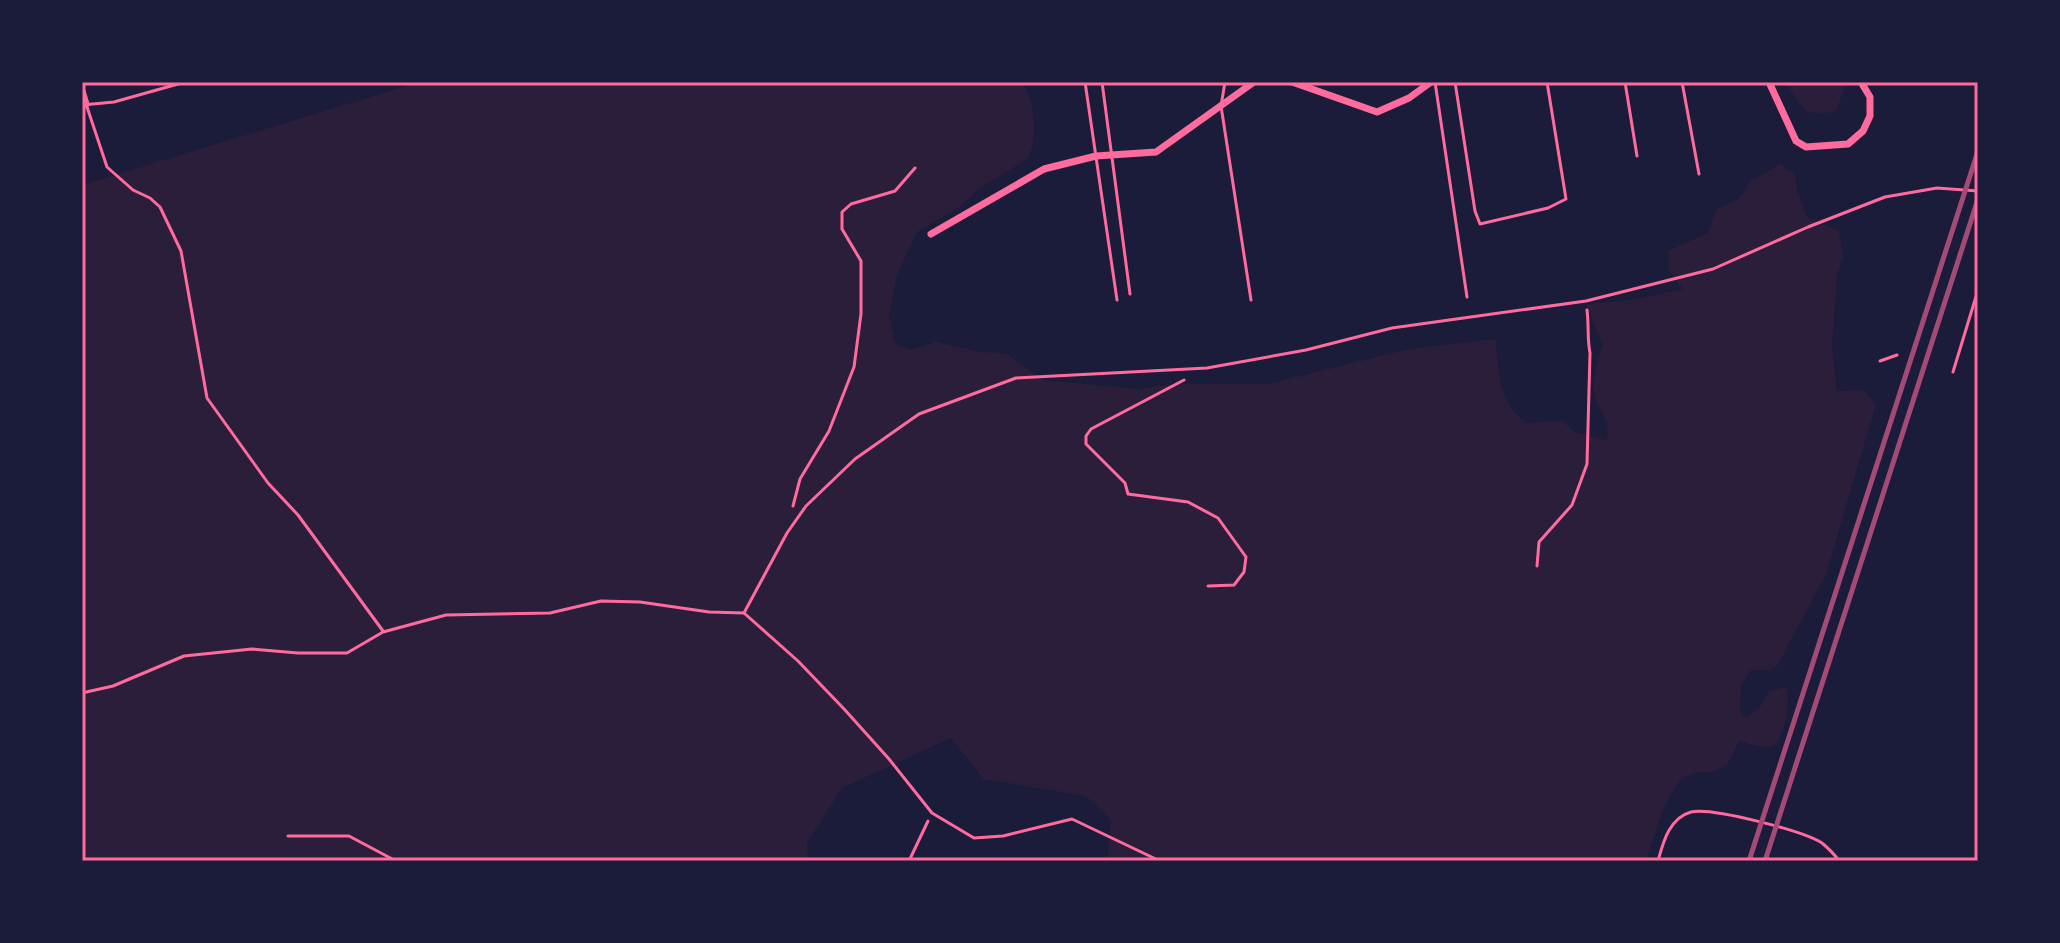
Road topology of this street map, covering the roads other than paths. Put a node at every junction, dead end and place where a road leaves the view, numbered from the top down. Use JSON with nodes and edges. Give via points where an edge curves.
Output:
{"nodes":[{"id":1,"x":185,"y":82,"type":"edge"},
{"id":2,"x":1085,"y":82,"type":"edge"},
{"id":3,"x":1102,"y":82,"type":"edge"},
{"id":4,"x":1225,"y":82,"type":"edge"},
{"id":5,"x":1254,"y":82,"type":"edge"},
{"id":6,"x":1292,"y":82,"type":"edge"},
{"id":7,"x":1433,"y":82,"type":"edge"},
{"id":8,"x":1455,"y":82,"type":"edge"},
{"id":9,"x":1547,"y":82,"type":"edge"},
{"id":10,"x":1625,"y":82,"type":"edge"},
{"id":11,"x":1682,"y":82,"type":"edge"},
{"id":12,"x":1769,"y":82,"type":"edge"},
{"id":13,"x":1861,"y":82,"type":"edge"},
{"id":14,"x":82,"y":91,"type":"edge"},
{"id":15,"x":84,"y":105,"type":"edge"},
{"id":16,"x":1221,"y":106,"type":"junction"},
{"id":17,"x":1112,"y":154,"type":"junction"},
{"id":18,"x":1096,"y":156,"type":"junction"},
{"id":19,"x":1637,"y":156,"type":"dead end"},
{"id":20,"x":1699,"y":174,"type":"dead end"},
{"id":21,"x":1978,"y":191,"type":"edge"},
{"id":22,"x":931,"y":234,"type":"dead end"},
{"id":23,"x":1978,"y":290,"type":"edge"},
{"id":24,"x":1130,"y":294,"type":"dead end"},
{"id":25,"x":1467,"y":297,"type":"dead end"},
{"id":26,"x":1117,"y":300,"type":"dead end"},
{"id":27,"x":1251,"y":300,"type":"dead end"},
{"id":28,"x":1897,"y":355,"type":"dead end"},
{"id":29,"x":1880,"y":361,"type":"dead end"},
{"id":30,"x":1953,"y":372,"type":"dead end"},
{"id":31,"x":744,"y":613,"type":"junction"},
{"id":32,"x":383,"y":632,"type":"junction"},
{"id":33,"x":82,"y":693,"type":"edge"},
{"id":34,"x":1160,"y":861,"type":"edge"},
{"id":35,"x":1658,"y":861,"type":"edge"},
{"id":36,"x":1839,"y":861,"type":"edge"}],
"edges":[{"from":1,"to":15,"type":"lane"},
{"from":2,"to":18,"type":"lane"},
{"from":3,"to":17,"type":"lane"},
{"from":4,"to":16,"type":"lane"},
{"from":5,"to":16,"type":"street"},
{"from":6,"to":7,"type":"street","via":[[1377,112]]},
{"from":7,"to":25,"type":"lane"},
{"from":8,"to":9,"type":"lane","via":[[1480,224],[1566,199]]},
{"from":10,"to":19,"type":"lane"},
{"from":11,"to":20,"type":"lane"},
{"from":12,"to":13,"type":"street","via":[[1796,141],[1806,147],[1848,144],[1863,131],[1870,97]]},
{"from":14,"to":15,"type":"street"},
{"from":15,"to":32,"type":"lane","via":[[107,167],[160,207],[181,251],[207,398]]},
{"from":16,"to":17,"type":"street","via":[[1156,152]]},
{"from":16,"to":27,"type":"lane"},
{"from":17,"to":18,"type":"street"},
{"from":17,"to":24,"type":"lane"},
{"from":18,"to":22,"type":"street","via":[[1044,169]]},
{"from":18,"to":26,"type":"lane"},
{"from":21,"to":31,"type":"lane","via":[[1937,188],[1885,197],[1713,269],[1586,301],[1392,328],[1207,368],[1016,378],[919,414],[855,459],[806,506]]},
{"from":23,"to":30,"type":"lane"},
{"from":28,"to":29,"type":"lane"},
{"from":31,"to":32,"type":"lane","via":[[601,601],[550,613],[446,615]]},
{"from":31,"to":34,"type":"lane","via":[[845,710],[932,813],[974,838],[1072,819]]},
{"from":32,"to":33,"type":"lane","via":[[347,653],[252,649],[184,656]]},
{"from":35,"to":36,"type":"lane","via":[[1665,836],[1677,819],[1691,812],[1730,813],[1821,842]]}]}
